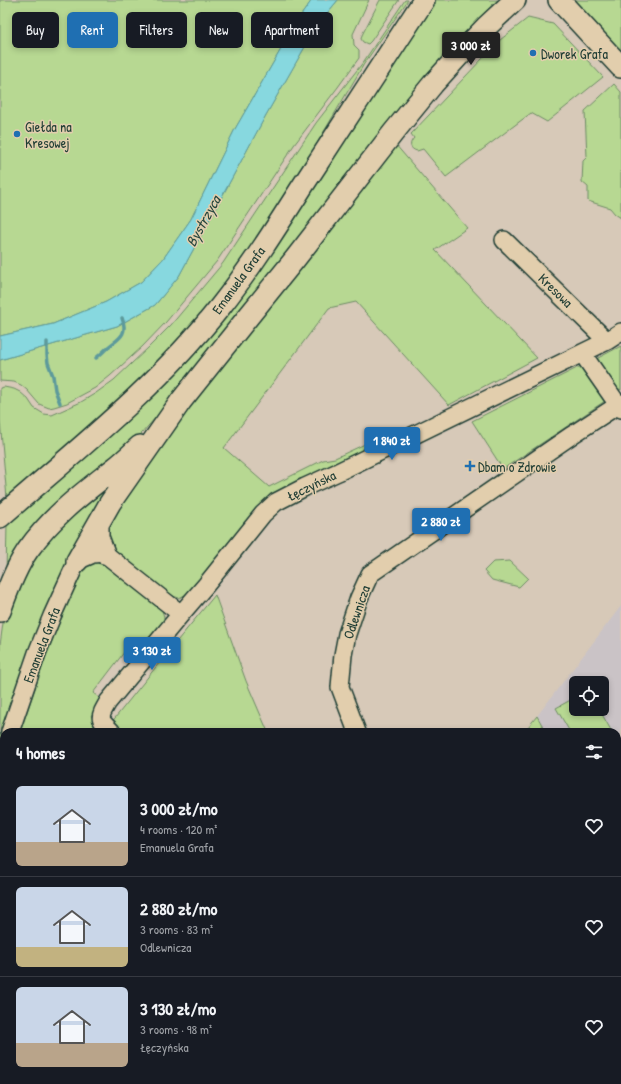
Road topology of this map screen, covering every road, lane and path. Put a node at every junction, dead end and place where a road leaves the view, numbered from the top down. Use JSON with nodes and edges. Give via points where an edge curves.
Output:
{"nodes":[{"id":1,"x":424,"y":0,"type":"edge"},
{"id":2,"x":515,"y":0,"type":"edge"},
{"id":3,"x":559,"y":0,"type":"edge"},
{"id":4,"x":621,"y":67,"type":"edge"},
{"id":5,"x":504,"y":240,"type":"dead end"},
{"id":6,"x":614,"y":337,"type":"edge"},
{"id":7,"x":582,"y":353,"type":"junction"},
{"id":8,"x":181,"y":401,"type":"junction"},
{"id":9,"x":620,"y":406,"type":"edge"},
{"id":10,"x":0,"y":517,"type":"edge"},
{"id":11,"x":98,"y":525,"type":"junction"},
{"id":12,"x":104,"y":553,"type":"junction"},
{"id":13,"x":77,"y":561,"type":"junction"},
{"id":14,"x":0,"y":611,"type":"edge"},
{"id":15,"x":181,"y":614,"type":"junction"},
{"id":16,"x":107,"y":727,"type":"edge"},
{"id":17,"x":11,"y":728,"type":"edge"},
{"id":18,"x":355,"y":728,"type":"edge"}],
"edges":[{"from":1,"to":10,"type":"main road","name":"Emanuela Grafa","via":[[246,273],[220,308],[158,377],[116,417]]},
{"from":2,"to":8,"type":"main road","name":"Emanuela Grafa","via":[[463,51],[408,114]]},
{"from":3,"to":4,"type":"main road"},
{"from":5,"to":6,"type":"street","name":"Kresowa"},
{"from":6,"to":7,"type":"street","name":"Łęczyńska"},
{"from":7,"to":9,"type":"street"},
{"from":7,"to":15,"type":"street","name":"Łęczyńska","via":[[276,502],[263,514]]},
{"from":8,"to":11,"type":"main road","via":[[110,503]]},
{"from":8,"to":14,"type":"main road","via":[[142,444],[62,510],[40,534],[17,570]]},
{"from":9,"to":18,"type":"street","name":"Odlewnicza","via":[[572,435],[370,574],[347,634],[343,655],[340,687]]},
{"from":11,"to":12,"type":"main road","via":[[98,537]]},
{"from":11,"to":13,"type":"main road"},
{"from":12,"to":13,"type":"street","via":[[92,554]]},
{"from":12,"to":15,"type":"street"},
{"from":13,"to":17,"type":"street","name":"Emanuela Grafa","via":[[37,653]]},
{"from":15,"to":16,"type":"street","name":"Łęczyńska","via":[[108,702],[101,714]]}]}
